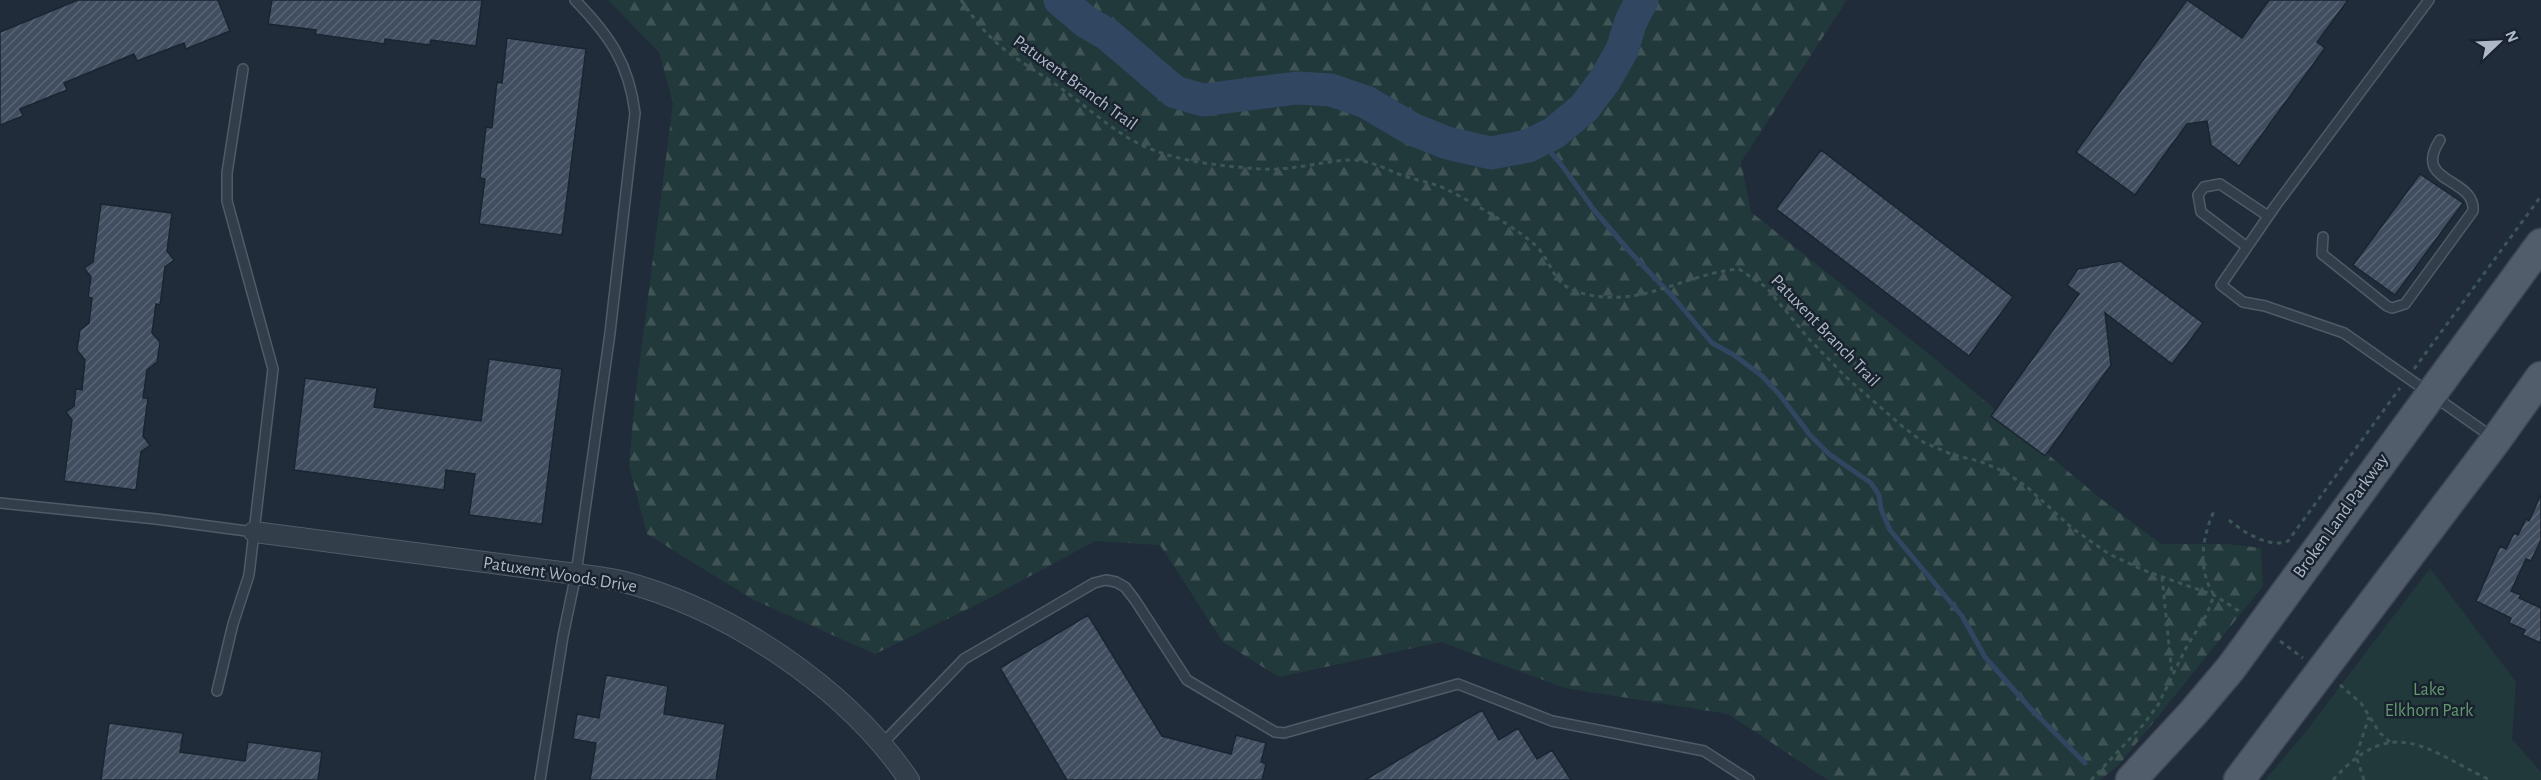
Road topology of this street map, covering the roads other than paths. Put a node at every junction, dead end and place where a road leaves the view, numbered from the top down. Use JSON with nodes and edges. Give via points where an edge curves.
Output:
{"nodes":[{"id":1,"x":575,"y":0,"type":"edge"},
{"id":2,"x":2429,"y":0,"type":"edge"},
{"id":3,"x":243,"y":69,"type":"dead end"},
{"id":4,"x":2440,"y":140,"type":"dead end"},
{"id":5,"x":2268,"y":216,"type":"junction"},
{"id":6,"x":2323,"y":237,"type":"dead end"},
{"id":7,"x":2541,"y":244,"type":"edge"},
{"id":8,"x":2247,"y":247,"type":"junction"},
{"id":9,"x":2541,"y":377,"type":"edge"},
{"id":10,"x":2430,"y":393,"type":"junction"},
{"id":11,"x":2496,"y":440,"type":"junction"},
{"id":12,"x":0,"y":503,"type":"edge"},
{"id":13,"x":254,"y":532,"type":"junction"},
{"id":14,"x":576,"y":574,"type":"junction"},
{"id":15,"x":217,"y":691,"type":"dead end"},
{"id":16,"x":881,"y":745,"type":"junction"},
{"id":17,"x":540,"y":780,"type":"edge"},
{"id":18,"x":909,"y":780,"type":"edge"},
{"id":19,"x":1749,"y":780,"type":"edge"},
{"id":20,"x":2131,"y":780,"type":"edge"},
{"id":21,"x":2239,"y":780,"type":"edge"}],
"edges":[{"from":1,"to":14,"type":"lane","via":[[616,49],[632,88],[635,113],[610,333]]},
{"from":2,"to":5,"type":"lane"},
{"from":3,"to":13,"type":"lane","via":[[227,173],[227,201],[273,369]]},
{"from":4,"to":6,"type":"lane","via":[[2432,154],[2433,166],[2471,198],[2473,211],[2405,304],[2387,306],[2343,273],[2322,254]]},
{"from":5,"to":8,"type":"lane"},
{"from":5,"to":8,"type":"lane","via":[[2220,184],[2204,187],[2198,195],[2201,212]]},
{"from":7,"to":10,"type":"main road","name":"Broken Land Parkway"},
{"from":8,"to":10,"type":"lane","via":[[2221,285],[2243,302],[2283,311],[2344,333]]},
{"from":9,"to":11,"type":"main road"},
{"from":10,"to":11,"type":"lane"},
{"from":10,"to":20,"type":"main road","name":"Broken Land Parkway","via":[[2231,668]]},
{"from":11,"to":21,"type":"main road"},
{"from":12,"to":13,"type":"lane"},
{"from":13,"to":14,"type":"street","name":"Patuxent Woods Drive"},
{"from":13,"to":15,"type":"lane","via":[[247,587],[233,624]]},
{"from":14,"to":16,"type":"street","name":"Patuxent Woods Drive","via":[[648,590],[726,622],[825,691]]},
{"from":14,"to":17,"type":"lane"},
{"from":16,"to":18,"type":"street","name":"Patuxent Woods Drive"},
{"from":16,"to":19,"type":"lane","via":[[964,660],[1106,580],[1125,587],[1187,680],[1275,732],[1284,733],[1458,684],[1552,721],[1704,751]]}]}
